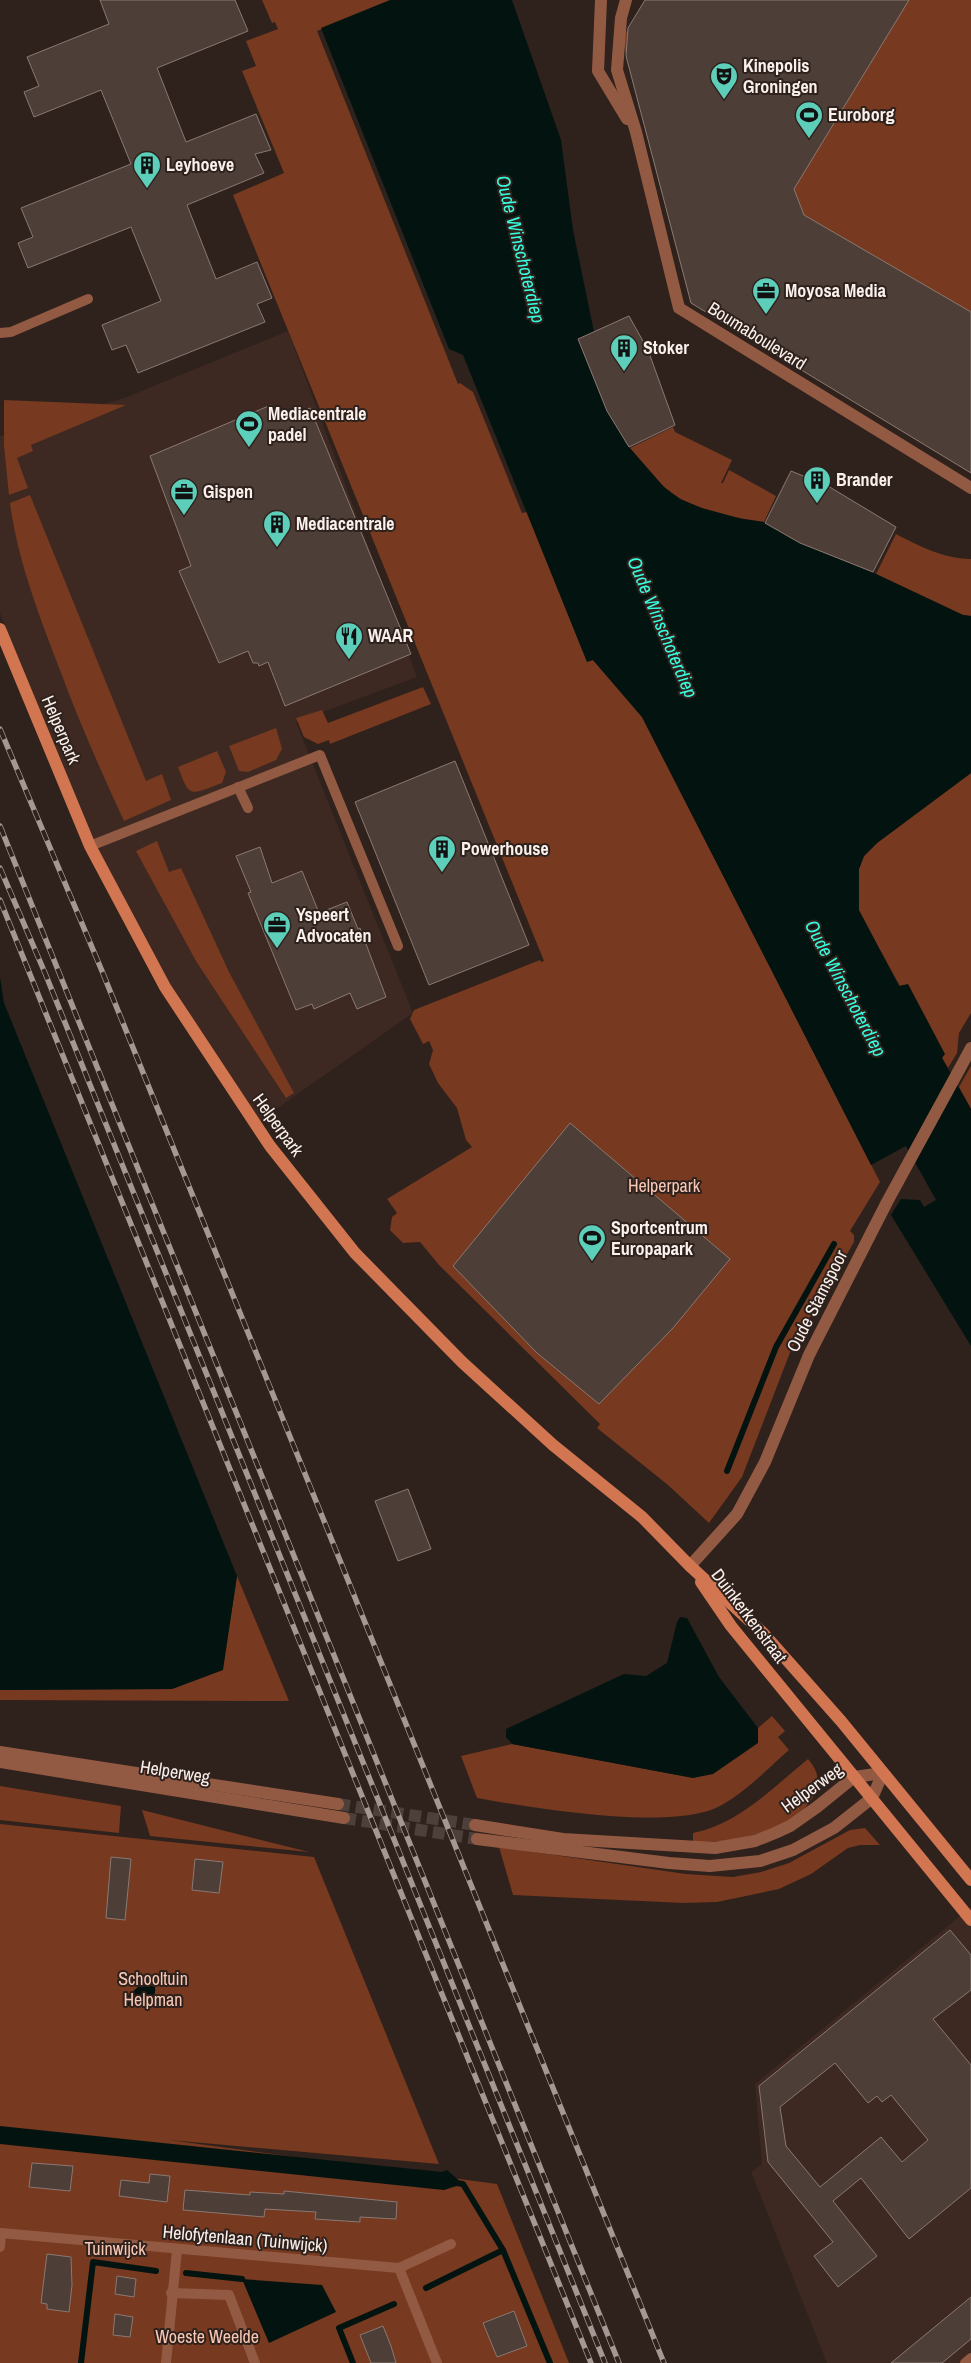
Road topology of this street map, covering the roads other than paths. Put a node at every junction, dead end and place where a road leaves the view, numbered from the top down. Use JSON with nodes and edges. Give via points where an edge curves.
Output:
{"nodes":[{"id":1,"x":601,"y":0,"type":"edge"},
{"id":2,"x":626,"y":0,"type":"edge"},
{"id":3,"x":636,"y":132,"type":"junction"},
{"id":4,"x":88,"y":299,"type":"dead end"},
{"id":5,"x":0,"y":333,"type":"edge"},
{"id":6,"x":971,"y":488,"type":"edge"},
{"id":7,"x":0,"y":628,"type":"edge"},
{"id":8,"x":238,"y":787,"type":"junction"},
{"id":9,"x":248,"y":808,"type":"dead end"},
{"id":10,"x":90,"y":846,"type":"junction"},
{"id":11,"x":398,"y":946,"type":"dead end"},
{"id":12,"x":971,"y":1048,"type":"edge"},
{"id":13,"x":690,"y":1566,"type":"junction"},
{"id":14,"x":0,"y":1752,"type":"edge"},
{"id":15,"x":0,"y":1762,"type":"edge"},
{"id":16,"x":882,"y":1773,"type":"junction"},
{"id":17,"x":854,"y":1777,"type":"junction"},
{"id":18,"x":872,"y":1798,"type":"junction"},
{"id":19,"x":338,"y":1804,"type":"tunnel mouth"},
{"id":20,"x":344,"y":1818,"type":"tunnel mouth"},
{"id":21,"x":475,"y":1825,"type":"tunnel mouth"},
{"id":22,"x":477,"y":1839,"type":"tunnel mouth"},
{"id":23,"x":971,"y":1880,"type":"edge"},
{"id":24,"x":971,"y":1920,"type":"edge"},
{"id":25,"x":451,"y":2244,"type":"dead end"},
{"id":26,"x":0,"y":2247,"type":"edge"},
{"id":27,"x":177,"y":2250,"type":"junction"},
{"id":28,"x":399,"y":2268,"type":"junction"},
{"id":29,"x":171,"y":2293,"type":"junction"},
{"id":30,"x":971,"y":2358,"type":"edge"},
{"id":31,"x":166,"y":2363,"type":"edge"},
{"id":32,"x":255,"y":2363,"type":"edge"},
{"id":33,"x":437,"y":2363,"type":"edge"},
{"id":34,"x":965,"y":2363,"type":"edge"}],
"edges":[{"from":1,"to":3,"type":"street","name":"Boumaboulevard","via":[[598,72]]},
{"from":2,"to":3,"type":"street","name":"Boumaboulevard","via":[[620,18],[617,70]]},
{"from":3,"to":6,"type":"street","name":"Boumaboulevard","via":[[679,308]]},
{"from":4,"to":5,"type":"lane","via":[[10,332]]},
{"from":7,"to":10,"type":"main road","name":"Helperpark"},
{"from":8,"to":9,"type":"lane"},
{"from":8,"to":10,"type":"lane"},
{"from":8,"to":11,"type":"lane","via":[[320,755]]},
{"from":10,"to":13,"type":"main road","name":"Helperpark","via":[[166,987],[248,1115],[355,1253],[462,1362],[553,1445],[642,1517]]},
{"from":12,"to":13,"type":"street","name":"Oude Stamspoor","via":[[809,1355],[765,1462],[742,1505],[713,1543]]},
{"from":13,"to":16,"type":"main road","name":"Duinkerkenstraat","via":[[763,1633]]},
{"from":13,"to":17,"type":"main road","name":"Duinkerkenstraat","via":[[731,1626]]},
{"from":14,"to":19,"type":"street","name":"Helperweg"},
{"from":15,"to":20,"type":"street","name":"Helperweg"},
{"from":16,"to":17,"type":"street","name":"Helperweg"},
{"from":16,"to":18,"type":"street"},
{"from":16,"to":23,"type":"main road","name":"Duinkerkenstraat"},
{"from":17,"to":18,"type":"main road","name":"Duinkerkenstraat"},
{"from":17,"to":21,"type":"street","name":"Helperweg","via":[[790,1826],[755,1841],[715,1848],[563,1839]]},
{"from":18,"to":22,"type":"street","via":[[834,1828],[793,1850],[760,1861],[710,1866],[669,1863]]},
{"from":18,"to":24,"type":"main road","name":"Duinkerkenstraat"},
{"from":25,"to":28,"type":"lane","name":"Helofytenlaan (Tuinwijck)"},
{"from":26,"to":27,"type":"lane","name":"Helofytenlaan (Tuinwijck)","via":[[1,2233]]},
{"from":27,"to":28,"type":"lane","name":"Helofytenlaan (Tuinwijck)"},
{"from":27,"to":29,"type":"lane"},
{"from":28,"to":33,"type":"lane"},
{"from":29,"to":31,"type":"lane"},
{"from":29,"to":32,"type":"lane","via":[[229,2295]]},
{"from":30,"to":34,"type":"lane"}]}
